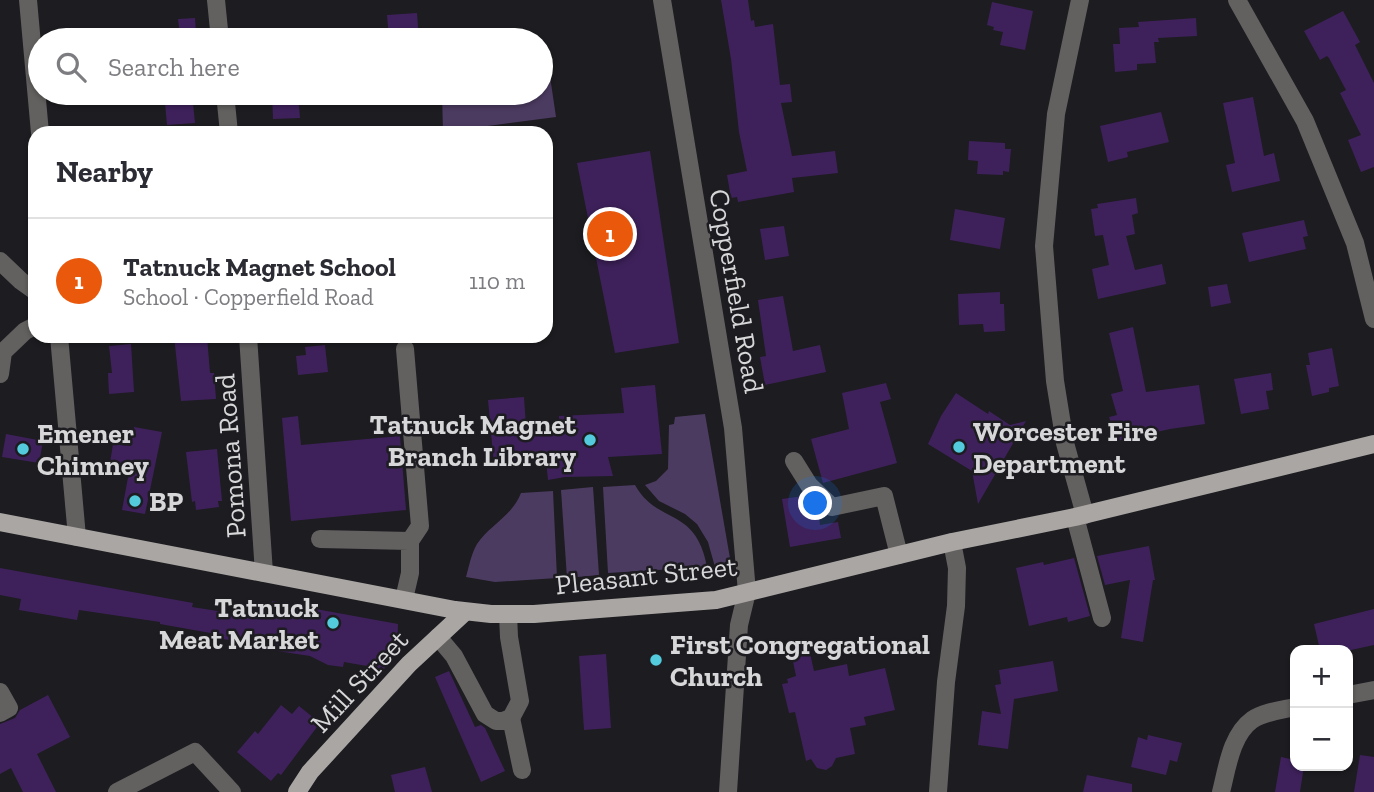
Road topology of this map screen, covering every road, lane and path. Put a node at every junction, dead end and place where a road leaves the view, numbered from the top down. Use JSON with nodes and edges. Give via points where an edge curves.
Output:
{"nodes":[{"id":1,"x":28,"y":0,"type":"edge"},
{"id":2,"x":216,"y":0,"type":"edge"},
{"id":3,"x":662,"y":0,"type":"edge"},
{"id":4,"x":1080,"y":0,"type":"edge"},
{"id":5,"x":1237,"y":0,"type":"edge"},
{"id":6,"x":31,"y":28,"type":"edge"},
{"id":7,"x":219,"y":28,"type":"edge"},
{"id":8,"x":37,"y":105,"type":"edge"},
{"id":9,"x":226,"y":105,"type":"edge"},
{"id":10,"x":39,"y":126,"type":"edge"},
{"id":11,"x":228,"y":126,"type":"edge"},
{"id":12,"x":0,"y":261,"type":"edge"},
{"id":13,"x":28,"y":286,"type":"edge"},
{"id":14,"x":1374,"y":319,"type":"edge"},
{"id":15,"x":28,"y":330,"type":"edge"},
{"id":16,"x":60,"y":343,"type":"edge"},
{"id":17,"x":248,"y":343,"type":"edge"},
{"id":18,"x":405,"y":349,"type":"dead end"},
{"id":19,"x":0,"y":374,"type":"edge"},
{"id":20,"x":1374,"y":444,"type":"edge"},
{"id":21,"x":794,"y":461,"type":"dead end"},
{"id":22,"x":1080,"y":516,"type":"junction"},
{"id":23,"x":0,"y":522,"type":"edge"},
{"id":24,"x":77,"y":537,"type":"junction"},
{"id":25,"x":320,"y":539,"type":"dead end"},
{"id":26,"x":410,"y":541,"type":"junction"},
{"id":27,"x":952,"y":542,"type":"junction"},
{"id":28,"x":899,"y":555,"type":"junction"},
{"id":29,"x":264,"y":573,"type":"junction"},
{"id":30,"x":747,"y":592,"type":"junction"},
{"id":31,"x":404,"y":600,"type":"junction"},
{"id":32,"x":465,"y":611,"type":"junction"},
{"id":33,"x":508,"y":614,"type":"junction"},
{"id":34,"x":1102,"y":618,"type":"dead end"},
{"id":35,"x":438,"y":637,"type":"junction"},
{"id":36,"x":1374,"y":690,"type":"edge"},
{"id":37,"x":0,"y":692,"type":"edge"},
{"id":38,"x":1353,"y":694,"type":"edge"},
{"id":39,"x":1290,"y":708,"type":"edge"},
{"id":40,"x":0,"y":713,"type":"edge"},
{"id":41,"x":511,"y":718,"type":"junction"},
{"id":42,"x":522,"y":770,"type":"dead end"},
{"id":43,"x":117,"y":792,"type":"edge"},
{"id":44,"x":232,"y":792,"type":"edge"},
{"id":45,"x":297,"y":792,"type":"edge"},
{"id":46,"x":728,"y":792,"type":"edge"},
{"id":47,"x":938,"y":792,"type":"edge"},
{"id":48,"x":1221,"y":792,"type":"edge"}],
"edges":[{"from":1,"to":6,"type":"street"},
{"from":2,"to":7,"type":"street"},
{"from":3,"to":30,"type":"street","name":"Copperfield Road","via":[[733,428]]},
{"from":4,"to":22,"type":"street","via":[[1056,114],[1044,246],[1055,382]]},
{"from":5,"to":14,"type":"street","via":[[1305,121],[1355,243]]},
{"from":8,"to":10,"type":"street"},
{"from":9,"to":11,"type":"street"},
{"from":12,"to":13,"type":"street"},
{"from":15,"to":19,"type":"street","via":[[3,352]]},
{"from":16,"to":24,"type":"street"},
{"from":17,"to":29,"type":"street","name":"Pomona Road"},
{"from":18,"to":26,"type":"street","via":[[420,526]]},
{"from":20,"to":22,"type":"main road","name":"Pleasant Street"},
{"from":21,"to":28,"type":"street","via":[[832,508],[884,496]]},
{"from":22,"to":27,"type":"main road","name":"Pleasant Street"},
{"from":22,"to":34,"type":"street"},
{"from":23,"to":24,"type":"main road","name":"Pleasant Street"},
{"from":24,"to":29,"type":"main road","name":"Pleasant Street"},
{"from":25,"to":26,"type":"street"},
{"from":26,"to":31,"type":"street"},
{"from":27,"to":28,"type":"main road","name":"Pleasant Street"},
{"from":27,"to":47,"type":"street","via":[[956,606]]},
{"from":28,"to":30,"type":"main road","name":"Pleasant Street"},
{"from":29,"to":31,"type":"main road","name":"Pleasant Street"},
{"from":30,"to":33,"type":"main road","name":"Pleasant Street","via":[[701,601]]},
{"from":30,"to":46,"type":"street","name":"Copperfield Road","via":[[738,625]]},
{"from":31,"to":32,"type":"main road","name":"Pleasant Street"},
{"from":32,"to":33,"type":"main road","name":"Pleasant Street"},
{"from":32,"to":35,"type":"main road","name":"Mill Street"},
{"from":33,"to":41,"type":"street","via":[[520,701]]},
{"from":35,"to":41,"type":"street","via":[[454,656],[485,714],[496,721]]},
{"from":35,"to":45,"type":"main road","name":"Mill Street","via":[[318,762]]},
{"from":36,"to":38,"type":"street"},
{"from":37,"to":40,"type":"street","via":[[9,708]]},
{"from":39,"to":48,"type":"street","via":[[1250,721],[1236,738]]},
{"from":41,"to":42,"type":"street"},
{"from":43,"to":44,"type":"street","via":[[195,752]]}]}
